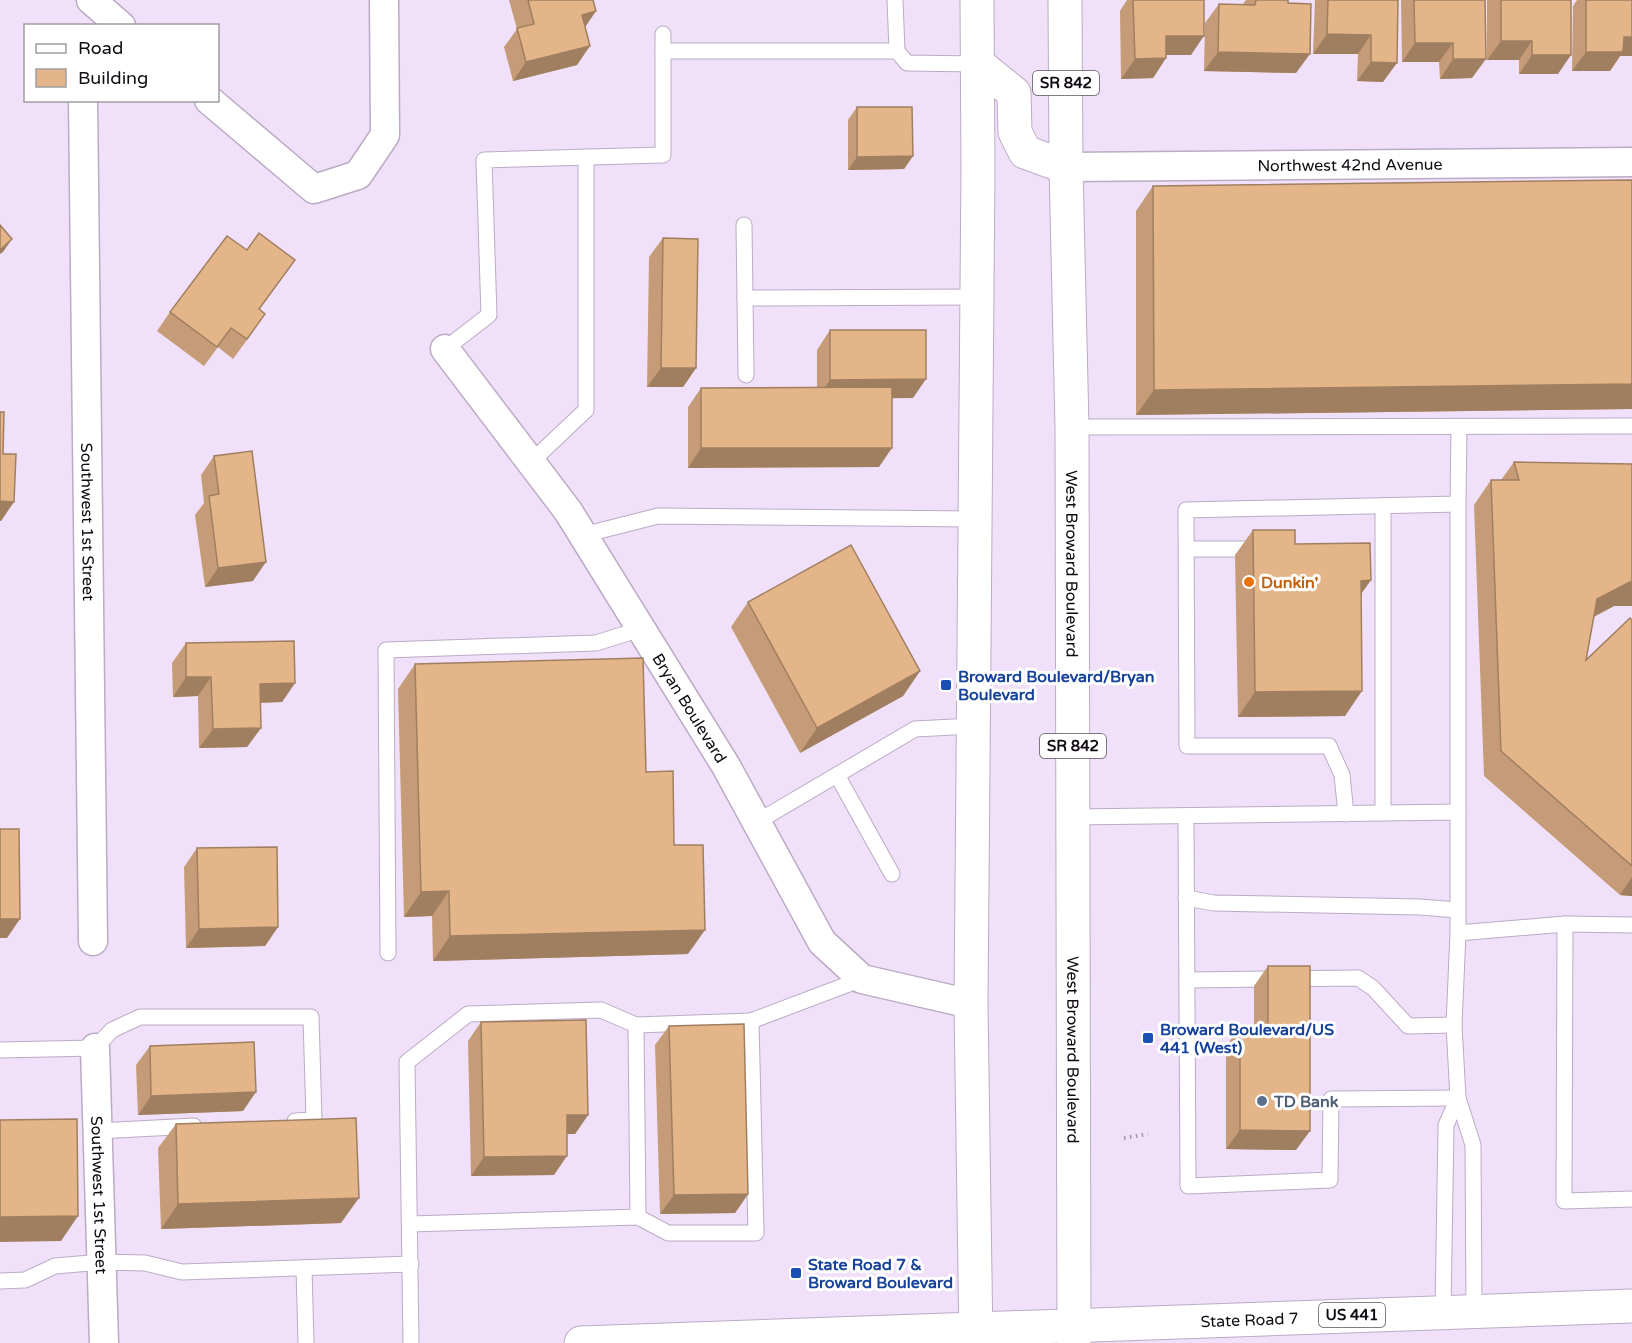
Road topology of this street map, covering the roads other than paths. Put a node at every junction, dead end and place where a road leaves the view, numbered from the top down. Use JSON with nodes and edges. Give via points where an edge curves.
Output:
{"nodes":[{"id":1,"x":384,"y":0,"type":"edge"},
{"id":2,"x":895,"y":0,"type":"edge"},
{"id":3,"x":977,"y":0,"type":"edge"},
{"id":4,"x":1065,"y":0,"type":"edge"},
{"id":5,"x":663,"y":34,"type":"dead end"},
{"id":6,"x":663,"y":51,"type":"junction"},
{"id":7,"x":897,"y":51,"type":"junction"},
{"id":8,"x":978,"y":64,"type":"junction"},
{"id":9,"x":83,"y":102,"type":"edge"},
{"id":10,"x":211,"y":102,"type":"edge"},
{"id":11,"x":586,"y":157,"type":"junction"},
{"id":12,"x":1632,"y":162,"type":"edge"},
{"id":13,"x":1066,"y":167,"type":"junction"},
{"id":14,"x":744,"y":225,"type":"dead end"},
{"id":15,"x":977,"y":297,"type":"junction"},
{"id":16,"x":745,"y":298,"type":"junction"},
{"id":17,"x":445,"y":349,"type":"joint"},
{"id":18,"x":746,"y":375,"type":"dead end"},
{"id":19,"x":1459,"y":426,"type":"junction"},
{"id":20,"x":1632,"y":426,"type":"edge"},
{"id":21,"x":1072,"y":427,"type":"junction"},
{"id":22,"x":531,"y":462,"type":"junction"},
{"id":23,"x":1458,"y":504,"type":"junction"},
{"id":24,"x":1383,"y":506,"type":"junction"},
{"id":25,"x":975,"y":519,"type":"junction"},
{"id":26,"x":583,"y":535,"type":"junction"},
{"id":27,"x":1279,"y":548,"type":"edge"},
{"id":28,"x":1187,"y":549,"type":"junction"},
{"id":29,"x":641,"y":629,"type":"junction"},
{"id":30,"x":973,"y":726,"type":"junction"},
{"id":31,"x":837,"y":775,"type":"junction"},
{"id":32,"x":1458,"y":812,"type":"junction"},
{"id":33,"x":1383,"y":813,"type":"junction"},
{"id":34,"x":1346,"y":814,"type":"junction"},
{"id":35,"x":1186,"y":817,"type":"junction"},
{"id":36,"x":1073,"y":818,"type":"junction"},
{"id":37,"x":757,"y":822,"type":"junction"},
{"id":38,"x":892,"y":874,"type":"dead end"},
{"id":39,"x":1186,"y":898,"type":"junction"},
{"id":40,"x":1456,"y":910,"type":"junction"},
{"id":41,"x":1565,"y":924,"type":"junction"},
{"id":42,"x":1632,"y":925,"type":"edge"},
{"id":43,"x":1458,"y":933,"type":"junction"},
{"id":44,"x":93,"y":941,"type":"dead end"},
{"id":45,"x":388,"y":953,"type":"dead end"},
{"id":46,"x":862,"y":979,"type":"junction"},
{"id":47,"x":1187,"y":980,"type":"junction"},
{"id":48,"x":971,"y":1004,"type":"junction"},
{"id":49,"x":752,"y":1020,"type":"junction"},
{"id":50,"x":636,"y":1025,"type":"junction"},
{"id":51,"x":1454,"y":1025,"type":"junction"},
{"id":52,"x":95,"y":1048,"type":"junction"},
{"id":53,"x":0,"y":1050,"type":"edge"},
{"id":54,"x":1458,"y":1098,"type":"junction"},
{"id":55,"x":280,"y":1121,"type":"edge"},
{"id":56,"x":212,"y":1125,"type":"edge"},
{"id":57,"x":98,"y":1131,"type":"junction"},
{"id":58,"x":1632,"y":1199,"type":"edge"},
{"id":59,"x":639,"y":1217,"type":"junction"},
{"id":60,"x":410,"y":1224,"type":"junction"},
{"id":61,"x":102,"y":1262,"type":"junction"},
{"id":62,"x":411,"y":1264,"type":"junction"},
{"id":63,"x":304,"y":1268,"type":"junction"},
{"id":64,"x":0,"y":1281,"type":"edge"},
{"id":65,"x":1632,"y":1306,"type":"edge"},
{"id":66,"x":1459,"y":1311,"type":"junction"},
{"id":67,"x":1074,"y":1334,"type":"edge"},
{"id":68,"x":976,"y":1336,"type":"edge"},
{"id":69,"x":104,"y":1343,"type":"edge"},
{"id":70,"x":306,"y":1343,"type":"edge"},
{"id":71,"x":411,"y":1343,"type":"edge"},
{"id":72,"x":581,"y":1343,"type":"edge"}],
"edges":[{"from":1,"to":10,"type":"street","via":[[385,135],[358,175],[314,189]]},
{"from":2,"to":7,"type":"lane"},
{"from":3,"to":8,"type":"main road"},
{"from":4,"to":13,"type":"main road","name":"West Broward Boulevard","number":"SR 842"},
{"from":5,"to":6,"type":"lane"},
{"from":6,"to":7,"type":"lane"},
{"from":6,"to":11,"type":"lane","via":[[663,156]]},
{"from":7,"to":8,"type":"lane","via":[[907,63]]},
{"from":8,"to":13,"type":"main road","via":[[1014,93],[1015,132],[1025,152]]},
{"from":8,"to":15,"type":"main road"},
{"from":9,"to":44,"type":"street","name":"Southwest 1st Street"},
{"from":11,"to":17,"type":"lane","via":[[484,160],[489,315]]},
{"from":11,"to":22,"type":"lane","via":[[586,410]]},
{"from":12,"to":13,"type":"street","name":"Northwest 42nd Avenue"},
{"from":13,"to":21,"type":"main road","name":"West Broward Boulevard","number":"SR 842"},
{"from":14,"to":16,"type":"lane"},
{"from":15,"to":16,"type":"lane"},
{"from":15,"to":25,"type":"main road"},
{"from":16,"to":18,"type":"lane"},
{"from":17,"to":22,"type":"street","name":"Bryan Boulevard"},
{"from":19,"to":20,"type":"lane"},
{"from":19,"to":21,"type":"lane"},
{"from":19,"to":23,"type":"lane"},
{"from":21,"to":36,"type":"main road","name":"West Broward Boulevard","number":"SR 842"},
{"from":22,"to":26,"type":"street","name":"Bryan Boulevard"},
{"from":23,"to":24,"type":"lane"},
{"from":23,"to":32,"type":"lane"},
{"from":24,"to":28,"type":"lane","via":[[1186,510]]},
{"from":24,"to":33,"type":"lane","via":[[1377,547]]},
{"from":25,"to":26,"type":"lane","via":[[658,516]]},
{"from":25,"to":30,"type":"main road"},
{"from":26,"to":29,"type":"street","name":"Bryan Boulevard"},
{"from":27,"to":28,"type":"lane"},
{"from":28,"to":34,"type":"lane","via":[[1187,746],[1329,746],[1342,775]]},
{"from":29,"to":37,"type":"street","name":"Bryan Boulevard"},
{"from":29,"to":45,"type":"lane","via":[[596,643],[386,650]]},
{"from":30,"to":31,"type":"lane","via":[[915,729]]},
{"from":30,"to":48,"type":"main road"},
{"from":31,"to":37,"type":"lane"},
{"from":31,"to":38,"type":"lane"},
{"from":32,"to":33,"type":"lane"},
{"from":32,"to":40,"type":"lane"},
{"from":33,"to":34,"type":"lane"},
{"from":34,"to":35,"type":"lane"},
{"from":35,"to":36,"type":"lane"},
{"from":35,"to":39,"type":"lane"},
{"from":36,"to":67,"type":"main road","name":"West Broward Boulevard","number":"SR 842"},
{"from":37,"to":46,"type":"street","name":"Bryan Boulevard","via":[[822,942]]},
{"from":39,"to":40,"type":"lane","via":[[1214,903]]},
{"from":39,"to":47,"type":"lane"},
{"from":40,"to":43,"type":"lane"},
{"from":41,"to":42,"type":"lane"},
{"from":41,"to":43,"type":"lane"},
{"from":41,"to":58,"type":"lane","via":[[1564,1201]]},
{"from":43,"to":51,"type":"lane"},
{"from":46,"to":48,"type":"street","name":"Bryan Boulevard"},
{"from":46,"to":49,"type":"lane"},
{"from":47,"to":51,"type":"lane","via":[[1358,978],[1373,988],[1408,1026]]},
{"from":47,"to":54,"type":"lane","via":[[1188,1186],[1330,1180],[1331,1099]]},
{"from":48,"to":68,"type":"main road"},
{"from":49,"to":50,"type":"lane"},
{"from":49,"to":59,"type":"lane","via":[[756,1233],[668,1233]]},
{"from":50,"to":59,"type":"lane"},
{"from":50,"to":60,"type":"lane","via":[[601,1010],[468,1014],[407,1062]]},
{"from":51,"to":54,"type":"lane"},
{"from":52,"to":53,"type":"lane"},
{"from":52,"to":55,"type":"lane","via":[[112,1030],[140,1017],[311,1017],[314,1120]]},
{"from":52,"to":57,"type":"street","name":"Southwest 1st Street"},
{"from":54,"to":66,"type":"lane","via":[[1473,1145]]},
{"from":54,"to":66,"type":"lane","via":[[1446,1125]]},
{"from":56,"to":57,"type":"lane"},
{"from":57,"to":61,"type":"street","name":"Southwest 1st Street"},
{"from":59,"to":60,"type":"lane"},
{"from":60,"to":62,"type":"lane"},
{"from":61,"to":63,"type":"lane","via":[[145,1263],[182,1272]]},
{"from":61,"to":64,"type":"lane","via":[[55,1266],[26,1280]]},
{"from":61,"to":69,"type":"street","name":"Southwest 1st Street"},
{"from":62,"to":63,"type":"lane"},
{"from":62,"to":71,"type":"lane"},
{"from":63,"to":70,"type":"lane"},
{"from":65,"to":66,"type":"main road","name":"State Road 7","number":"US 441"},
{"from":66,"to":67,"type":"main road","name":"State Road 7","number":"US 441","via":[[1144,1322]]},
{"from":67,"to":68,"type":"main road","name":"State Road 7","number":"US 441"},
{"from":68,"to":72,"type":"main road","number":"US 441"}]}
